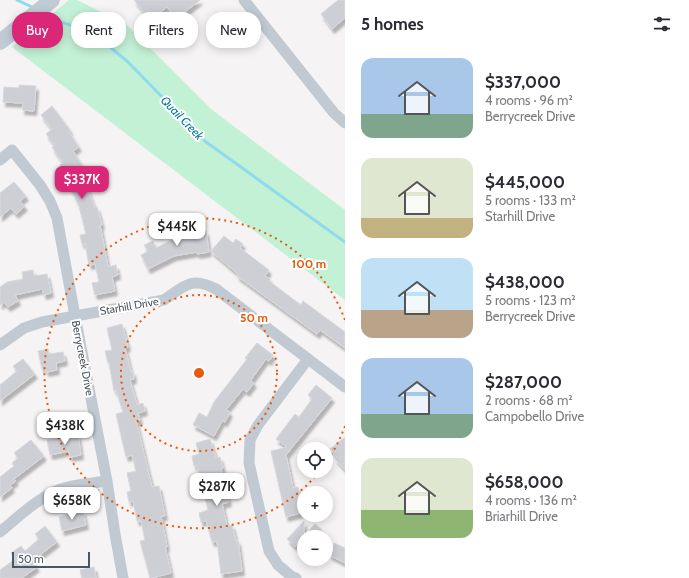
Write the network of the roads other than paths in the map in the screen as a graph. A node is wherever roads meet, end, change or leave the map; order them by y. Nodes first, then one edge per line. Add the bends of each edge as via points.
1 (52, 0) edge
2 (244, 0) edge
3 (0, 42) edge
4 (345, 123) edge
5 (0, 160) edge
6 (75, 316) junction
7 (0, 345) edge
8 (308, 359) junction
9 (345, 388) edge
10 (108, 481) junction
11 (0, 532) edge
12 (123, 578) edge
13 (296, 578) edge

1 - 3 main road
2 - 4 street via 334,113
5 - 6 street, Berrycreek Drive via 12,150 50,201 57,218
6 - 7 street, Starhill Drive via 24,328
6 - 8 street, Starhill Drive via 164,300 176,290 191,283 205,283
6 - 10 street, Berrycreek Drive
8 - 9 street, Starhill Drive
8 - 13 street via 258,425 250,440 249,463 269,551 278,565
10 - 11 street via 64,488 50,493
10 - 12 street, Berrycreek Drive

